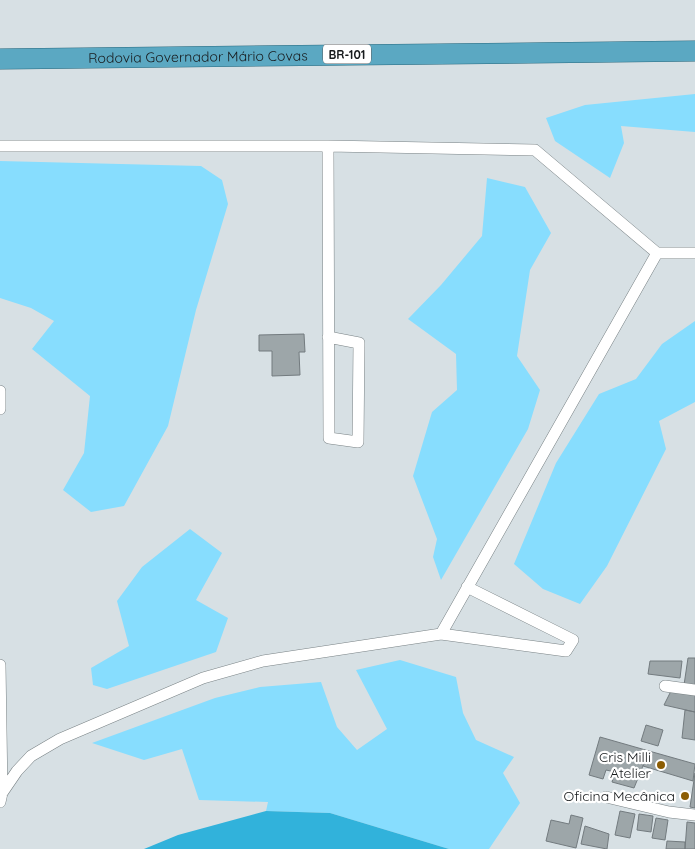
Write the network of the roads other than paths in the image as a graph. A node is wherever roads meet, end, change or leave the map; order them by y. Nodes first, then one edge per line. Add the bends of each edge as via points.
1 (695, 51) edge
2 (0, 58) edge
3 (0, 146) edge
4 (328, 146) junction
5 (657, 253) junction
6 (695, 253) edge
7 (328, 338) junction
8 (0, 390) edge
9 (0, 409) edge
10 (467, 587) junction
11 (441, 634) junction
12 (0, 665) edge
13 (665, 686) dead end
14 (695, 690) edge
15 (606, 797) dead end
16 (1, 798) edge
17 (695, 815) edge

1 - 2 highway, Rodovia Governador Mário Covas / BR-101
3 - 4 street
4 - 5 street via 535,150
4 - 7 street
5 - 6 street
5 - 10 street
7 - 7 street via 329,438 358,442 359,343
8 - 9 street
10 - 11 street
10 - 11 street via 573,640 566,651
11 - 16 street via 263,661 203,678 60,739 31,756 17,771
12 - 16 street
13 - 14 street
15 - 17 street

